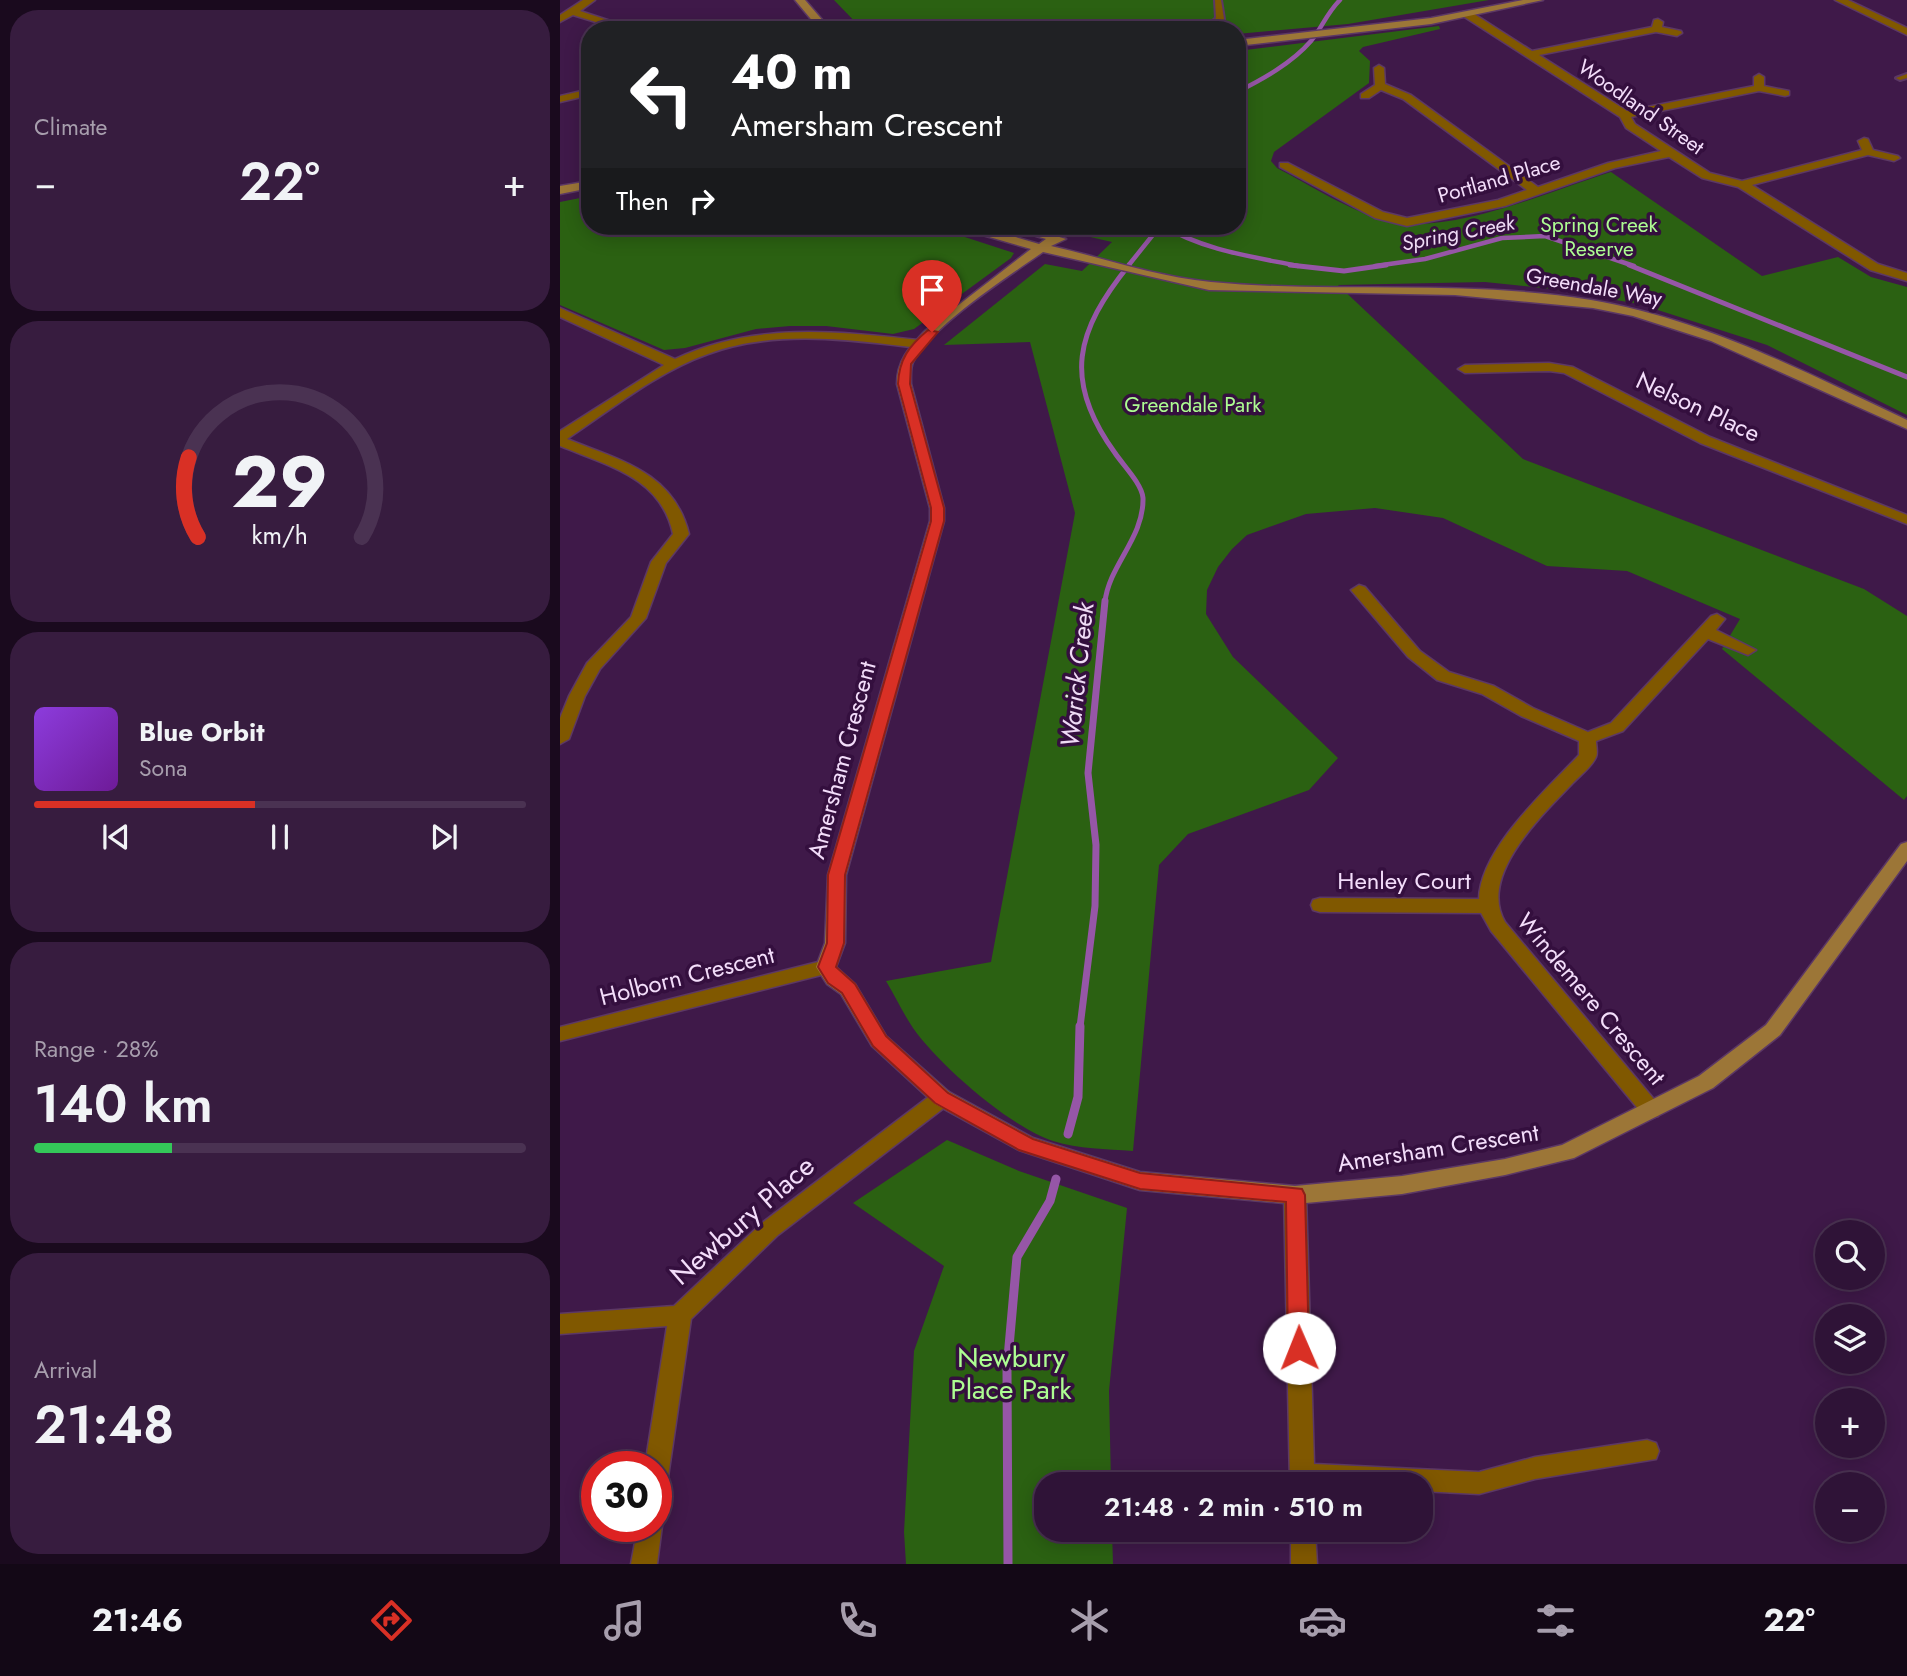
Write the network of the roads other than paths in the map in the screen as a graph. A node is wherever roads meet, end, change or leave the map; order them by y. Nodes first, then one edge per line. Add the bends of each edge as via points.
1 (590, 0) edge
2 (800, 0) edge
3 (1218, 0) edge
4 (1538, 0) edge
5 (1840, 0) edge
6 (574, 12) junction
7 (1467, 14) junction
8 (560, 19) edge
9 (604, 21) edge
10 (818, 21) edge
11 (1217, 21) edge
12 (1907, 32) edge
13 (1677, 33) dead end
14 (1246, 42) edge
15 (1531, 54) junction
16 (1379, 68) dead end
17 (1380, 86) junction
18 (1785, 93) dead end
19 (581, 94) edge
20 (1365, 96) dead end
21 (560, 99) edge
22 (1625, 115) junction
23 (1670, 152) junction
24 (1894, 158) dead end
25 (1284, 165) dead end
26 (1304, 177) junction
27 (1286, 183) dead end
28 (1742, 184) junction
29 (581, 186) edge
30 (560, 190) edge
31 (1536, 191) junction
32 (1013, 235) edge
33 (1031, 235) edge
34 (1048, 242) junction
35 (1907, 277) edge
36 (560, 312) edge
37 (919, 344) junction
38 (674, 364) junction
39 (1465, 369) dead end
40 (1907, 425) edge
41 (560, 439) edge
42 (1907, 520) edge
43 (1359, 590) dead end
44 (1748, 650) dead end
45 (1587, 738) junction
46 (560, 739) edge
47 (1904, 858) edge
48 (1320, 905) dead end
49 (1487, 906) junction
50 (827, 967) junction
51 (560, 1034) edge
52 (942, 1098) junction
53 (1651, 1110) junction
54 (1295, 1195) junction
55 (681, 1315) junction
56 (560, 1324) edge
57 (660, 1451) edge
58 (1647, 1451) dead end
59 (1302, 1472) edge
60 (1433, 1482) edge
61 (647, 1542) edge
62 (1303, 1542) edge
63 (644, 1564) edge
64 (1304, 1564) edge

1 - 6 street
2 - 10 street
3 - 11 lane
4 - 7 street
5 - 12 street
6 - 8 street
6 - 9 street
7 - 14 street
7 - 15 street, Woodland Street
13 - 15 street via 1657,25
15 - 22 street, Woodland Street
16 - 17 street
17 - 20 street
17 - 31 street via 1407,97
18 - 22 street via 1759,83
19 - 21 street
22 - 23 street, Woodland Street via 1630,126
23 - 28 street, Woodland Street via 1706,176
23 - 31 street, Portland Place via 1612,165
24 - 28 street via 1866,146
25 - 26 street, Portland Place
26 - 27 street
26 - 31 street, Portland Place via 1378,215 1407,222
28 - 35 street, Woodland Street via 1874,267
29 - 30 street
32 - 34 street, Greendale Way
33 - 34 street, Greendale Way
34 - 37 street, Amersham Crescent
34 - 40 street, Greendale Way via 1224,287 1493,291 1594,304 1720,338
36 - 38 street
37 - 38 street via 788,334 712,348
37 - 50 street, Amersham Crescent via 905,364 904,384 937,521 837,875 835,943
38 - 41 street
39 - 42 street, Nelson Place via 1568,370 1705,440
41 - 46 street via 648,480 667,494 680,515 681,534 659,562 638,618 593,667
43 - 45 street via 1414,654 1443,676 1488,690
44 - 45 street via 1711,626 1617,727
45 - 49 street, Windemere Crescent via 1588,756 1504,849
47 - 53 street, Amersham Crescent via 1773,1030 1706,1082
48 - 49 street, Henley Court
49 - 53 street, Windemere Crescent via 1498,926
50 - 51 street, Holborn Crescent
50 - 52 street, Amersham Crescent via 848,989 879,1041
52 - 54 street, Amersham Crescent via 1026,1144 1140,1181
52 - 55 street, Newbury Place via 770,1230
53 - 54 street, Amersham Crescent via 1567,1152 1505,1167 1402,1185
54 - 59 street
55 - 56 street
55 - 57 street, Newbury Place
58 - 60 street via 1535,1468 1479,1483
61 - 63 street
62 - 64 street

